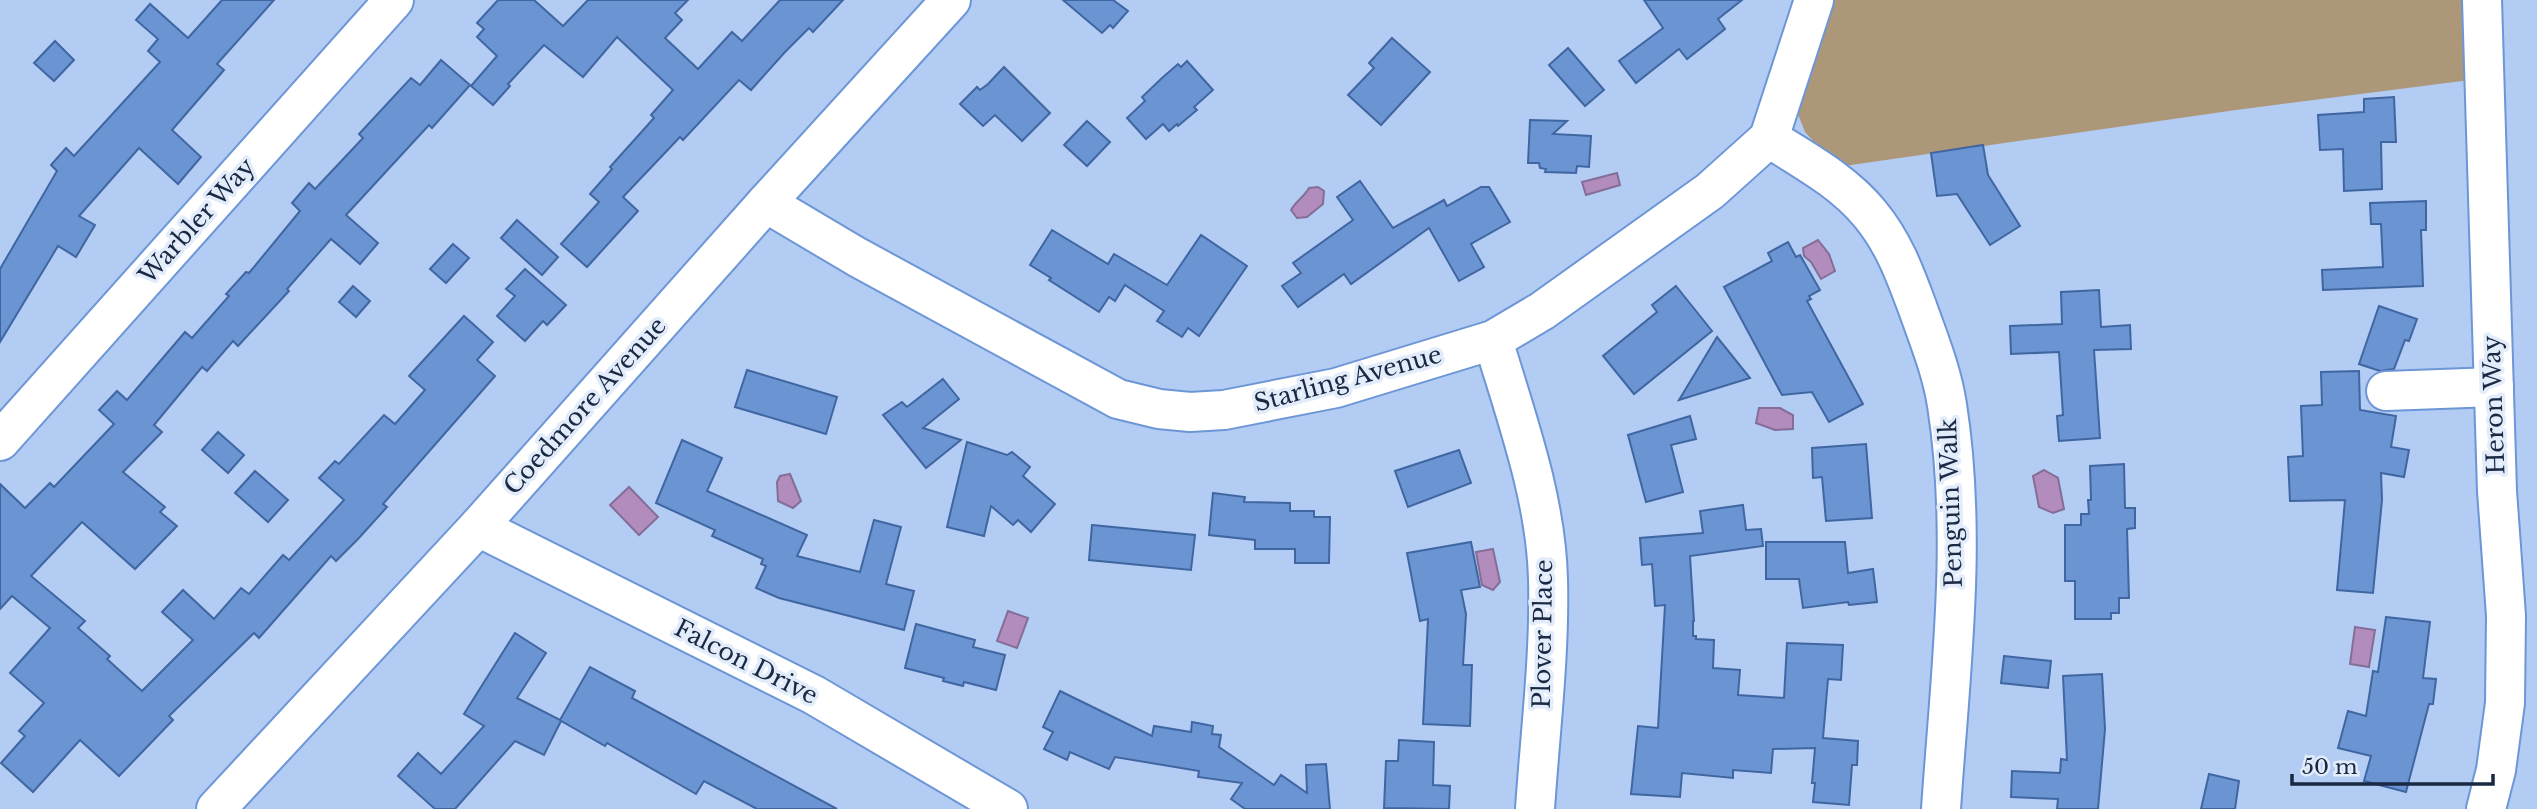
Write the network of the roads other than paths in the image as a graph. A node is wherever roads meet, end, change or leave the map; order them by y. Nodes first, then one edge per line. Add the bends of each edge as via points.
1 (394, 0) edge
2 (951, 0) edge
3 (1814, 0) edge
4 (2482, 0) edge
5 (1769, 138) junction
6 (765, 204) junction
7 (1493, 340) junction
8 (2494, 387) junction
9 (2386, 391) dead end
10 (0, 441) edge
11 (478, 527) junction
12 (216, 809) edge
13 (1008, 809) edge
14 (1535, 809) edge
15 (1941, 809) edge
16 (2486, 809) edge

1 - 10 street, Warbler Way
2 - 6 street, Coedmore Avenue
3 - 5 street
4 - 8 street, Heron Way
5 - 7 street, Starling Avenue via 1710,191 1542,311
5 - 15 street, Penguin Walk via 1853,196 1899,256 1947,403 1955,470 1956,550
6 - 7 street, Starling Avenue via 1118,399 1159,409 1224,410 1324,390
6 - 11 street, Coedmore Avenue
7 - 14 street, Plover Place via 1527,454 1548,578
8 - 9 street
8 - 16 street, Heron Way via 2506,616 2505,703
11 - 12 street, Coedmore Avenue
11 - 13 street, Falcon Drive via 814,695

